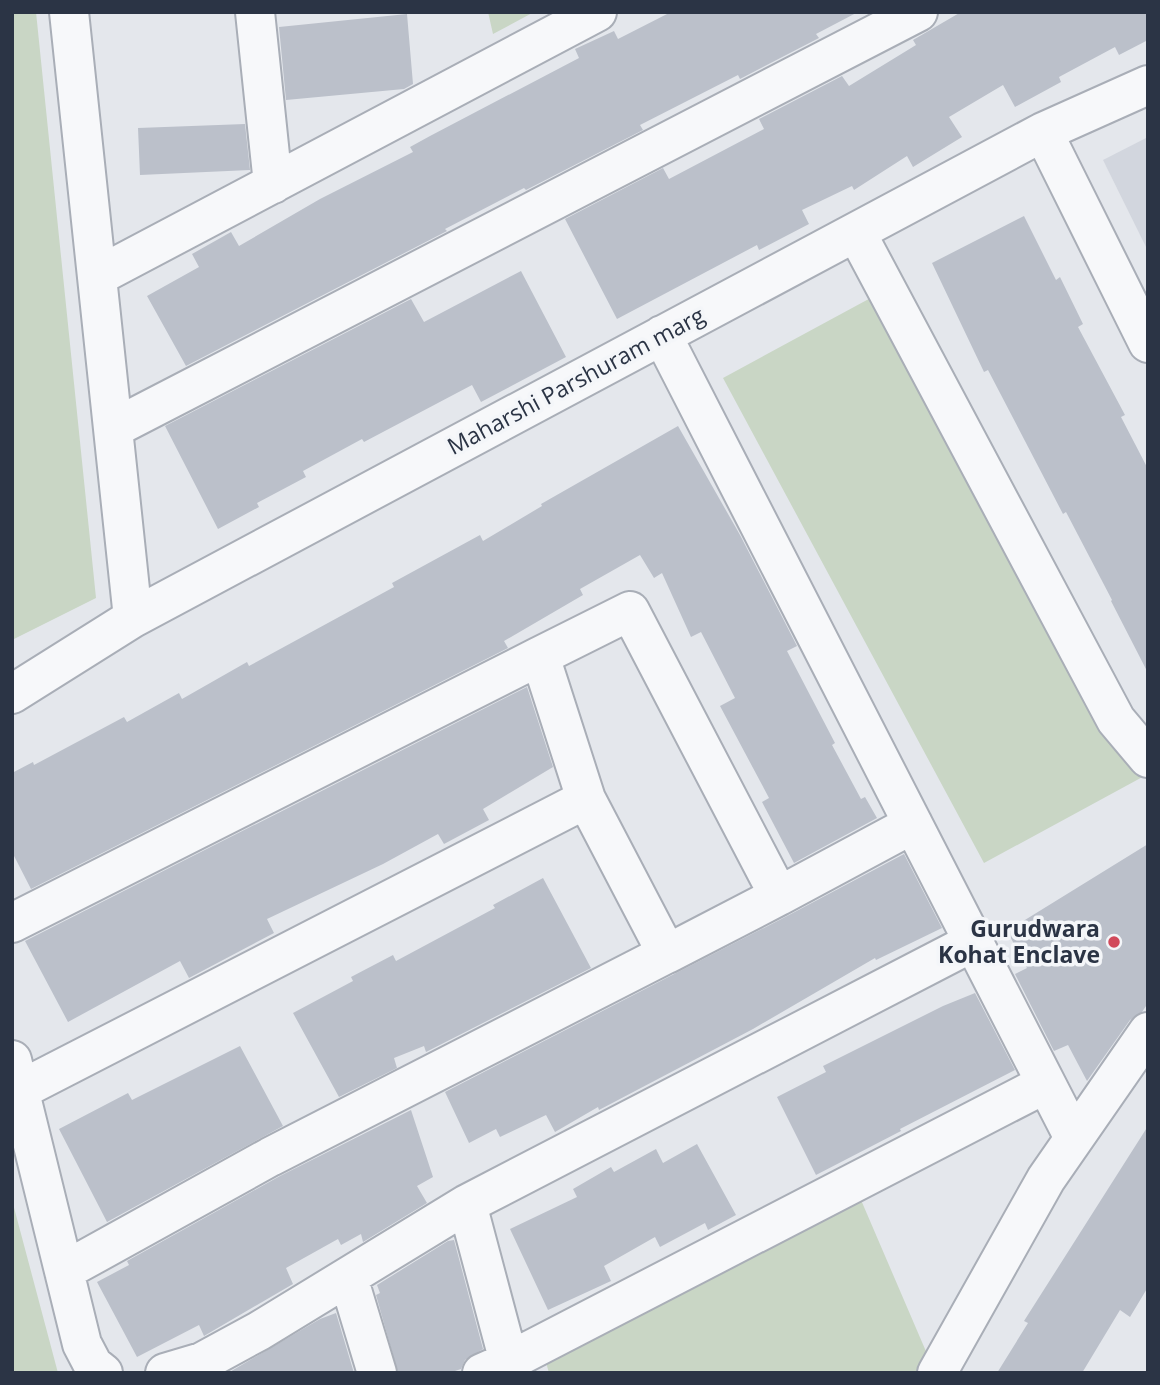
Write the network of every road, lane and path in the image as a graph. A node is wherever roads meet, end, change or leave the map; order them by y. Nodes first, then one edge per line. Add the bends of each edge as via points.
1 (69, 12) edge
2 (255, 12) edge
3 (597, 12) edge
4 (918, 12) edge
5 (1148, 85) edge
6 (1043, 132) junction
7 (273, 184) junction
8 (856, 232) junction
9 (98, 275) junction
10 (662, 335) junction
11 (1148, 343) edge
12 (114, 428) junction
13 (133, 618) junction
14 (540, 656) junction
15 (12, 694) edge
16 (1148, 758) edge
17 (586, 799) junction
18 (913, 824) junction
19 (779, 896) junction
20 (12, 923) edge
21 (973, 942) junction
22 (674, 950) junction
23 (1148, 1032) edge
24 (16, 1075) edge
25 (1045, 1084) junction
26 (1074, 1138) junction
27 (467, 1203) junction
28 (64, 1271) junction
29 (348, 1276) junction
30 (81, 1356) edge
31 (501, 1369) edge
32 (103, 1373) edge
33 (165, 1373) edge
34 (377, 1373) edge
35 (937, 1373) edge

1 - 9 street
2 - 7 street
3 - 7 street
4 - 12 street
5 - 6 street, Maharshi Parshuram marg
6 - 8 street, Maharshi Parshuram marg
6 - 11 street
7 - 9 street
8 - 10 street, Maharshi Parshuram marg
8 - 16 street via 1116,720
9 - 12 street
10 - 13 street, Maharshi Parshuram marg
10 - 18 street
12 - 13 street
13 - 15 street, Maharshi Parshuram marg
14 - 17 street
14 - 19 street via 630,611
14 - 20 street
17 - 22 street via 667,954
17 - 24 street
18 - 19 street
18 - 21 street
19 - 22 street
21 - 25 street
21 - 27 street
22 - 28 street via 270,1157
23 - 26 street
24 - 28 street
25 - 26 street
25 - 31 street
26 - 35 street via 1046,1179
27 - 29 street
27 - 31 street
28 - 30 street
29 - 33 street via 225,1350
29 - 34 street
30 - 32 street

